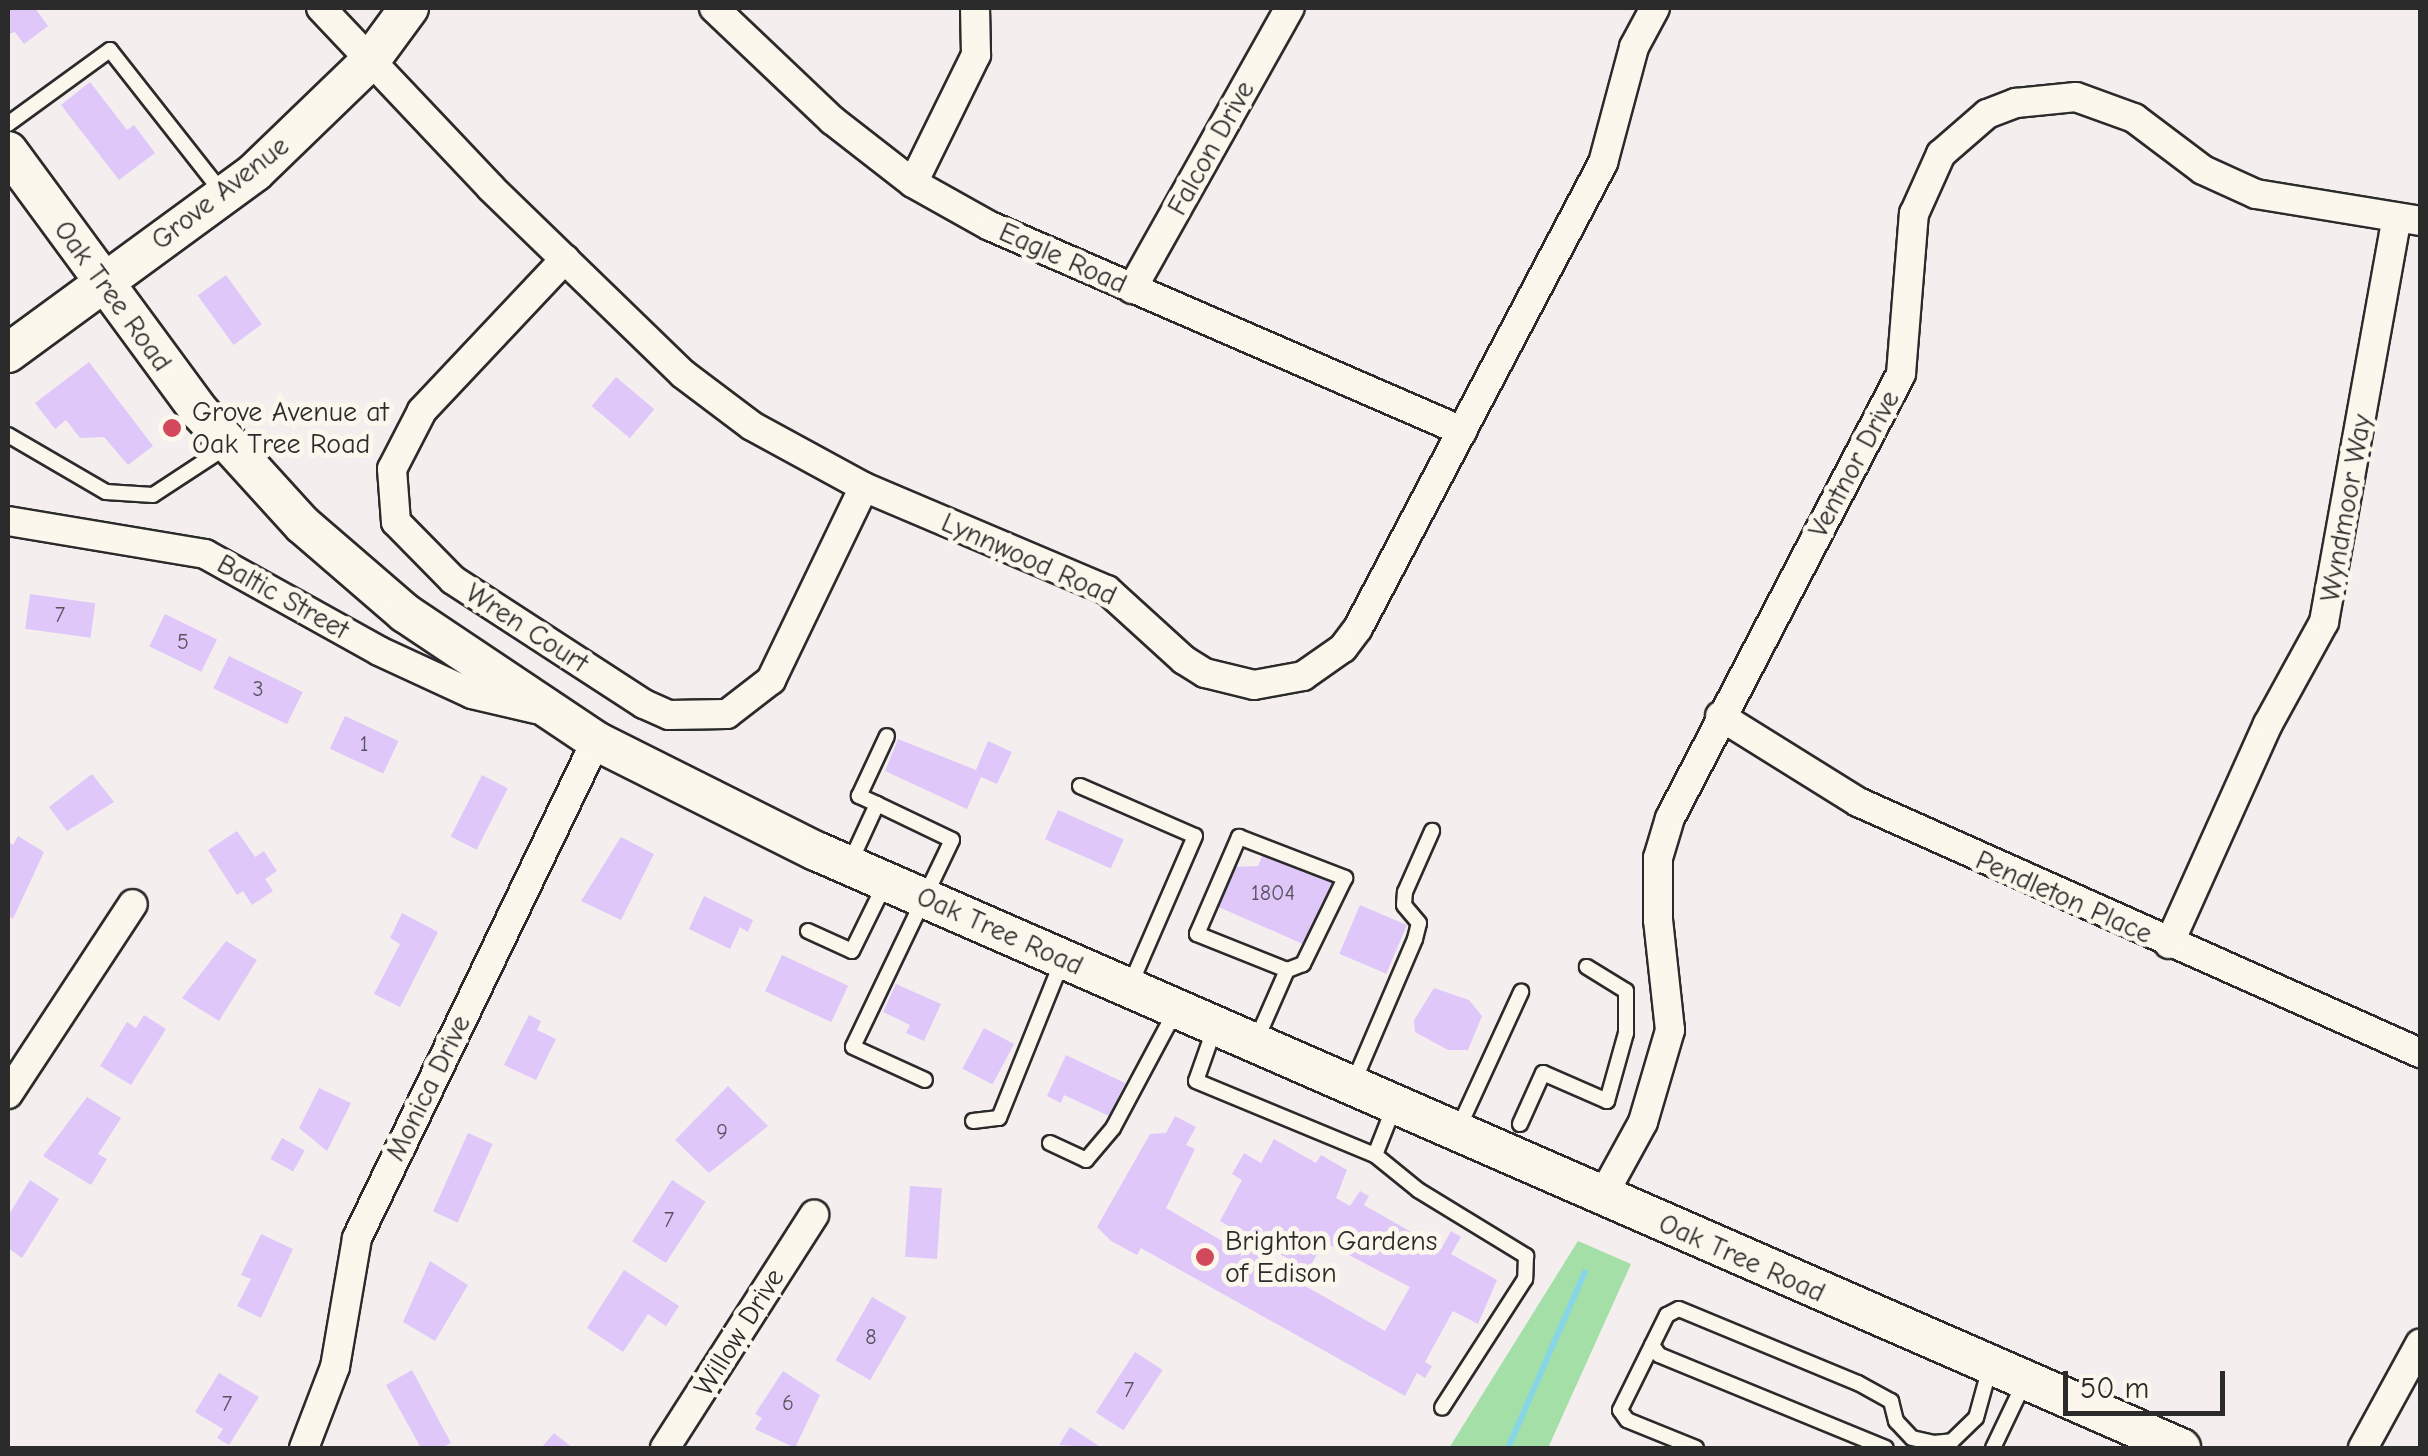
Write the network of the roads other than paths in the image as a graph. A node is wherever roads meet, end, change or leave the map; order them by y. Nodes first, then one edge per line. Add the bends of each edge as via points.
1 (321, 8) edge
2 (409, 8) edge
3 (714, 8) edge
4 (975, 8) edge
5 (1290, 8) edge
6 (1654, 8) edge
7 (370, 61) junction
8 (8, 124) edge
9 (8, 151) edge
10 (913, 184) junction
11 (224, 196) junction
12 (2409, 220) edge
13 (565, 260) junction
14 (101, 282) junction
15 (1132, 289) junction
16 (8, 353) edge
17 (1462, 432) junction
18 (8, 436) edge
19 (229, 445) junction
20 (864, 486) junction
21 (8, 522) edge
22 (547, 711) junction
23 (1720, 716) junction
24 (886, 736) dead end
25 (596, 741) junction
26 (1080, 786) dead end
27 (877, 804) junction
28 (1432, 831) dead end
29 (849, 865) junction
30 (886, 881) junction
31 (925, 898) junction
32 (133, 904) dead end
33 (808, 931) dead end
34 (2169, 944) junction
35 (1063, 959) junction
36 (1587, 967) dead end
37 (1287, 970) junction
38 (1129, 988) junction
39 (1521, 992) dead end
40 (1177, 1009) junction
41 (1215, 1026) junction
42 (1255, 1044) junction
43 (2420, 1053) edge
44 (925, 1080) dead end
45 (1351, 1086) junction
46 (8, 1094) edge
47 (1394, 1105) junction
48 (973, 1121) dead end
49 (1520, 1124) dead end
50 (1457, 1133) junction
51 (1050, 1143) dead end
52 (1376, 1155) junction
53 (1602, 1197) junction
54 (814, 1215) dead end
55 (2420, 1344) edge
56 (1652, 1345) junction
57 (1990, 1366) junction
58 (2025, 1381) junction
59 (1442, 1408) dead end
60 (304, 1448) edge
61 (665, 1448) edge
62 (1696, 1448) edge
63 (1886, 1448) edge
64 (1993, 1448) edge
65 (2181, 1448) edge
66 (2363, 1448) edge

1 - 7 street, Lynnwood Road
2 - 7 main road, Grove Avenue
3 - 10 street, Eagle Road via 832,120
4 - 10 street via 976,55
5 - 15 street, Falcon Drive
6 - 17 street, Lynnwood Road via 1634,47 1602,164
7 - 11 main road, Grove Avenue
7 - 13 street, Lynnwood Road
8 - 11 lane via 110,50
9 - 14 main road, Oak Tree Road
10 - 15 street, Eagle Road
11 - 14 main road, Grove Avenue
12 - 23 street, Ventnor Drive via 2256,194 2203,170 2134,118 2076,98 2016,102 1962,132 1926,178 1914,214 1906,344 1894,390
12 - 34 street, Wyndmoor Way via 2324,622 2268,724
13 - 20 street, Lynnwood Road via 697,384 752,426
13 - 20 street, Wren Court via 422,411 392,469 396,522 453,580 644,704 669,715 715,717 748,702 771,680
14 - 16 main road, Grove Avenue
14 - 19 main road, Oak Tree Road
15 - 17 street, Eagle Road
17 - 20 street, Lynnwood Road via 1358,628 1324,664 1278,683 1241,683 1206,673 1107,590
18 - 19 lane via 106,492 153,495
19 - 22 main road, Oak Tree Road via 375,590
21 - 22 street, Baltic Street via 205,554 378,652 472,694
22 - 25 main road, Oak Tree Road
23 - 34 street, Pendleton Place via 1858,802
23 - 53 street, Ventnor Drive via 1670,818 1658,858 1670,1030 1662,1071 1644,1122
24 - 27 lane via 859,796
25 - 29 main road, Oak Tree Road
25 - 60 street, Monica Drive via 357,1238 335,1366
26 - 38 lane via 1195,836
27 - 29 lane
27 - 31 lane via 952,840
28 - 45 lane via 1405,892 1404,904 1418,923 1415,939
29 - 30 main road, Oak Tree Road
30 - 31 main road, Oak Tree Road
30 - 33 lane via 852,951
31 - 35 main road, Oak Tree Road
31 - 44 lane via 853,1048
32 - 46 street
34 - 43 street, Pendleton Place
35 - 38 main road, Oak Tree Road
35 - 48 lane via 999,1118
36 - 49 lane via 1626,990 1626,1033 1607,1101 1542,1074
37 - 37 lane via 1197,934 1239,837 1345,878 1304,964
37 - 42 lane
38 - 40 main road, Oak Tree Road
39 - 50 lane
40 - 41 main road, Oak Tree Road
40 - 51 lane via 1113,1128 1086,1160
41 - 42 main road, Oak Tree Road
41 - 52 lane via 1196,1080
42 - 45 main road, Oak Tree Road
45 - 47 main road, Oak Tree Road
47 - 50 main road, Oak Tree Road
47 - 52 lane
50 - 53 main road, Oak Tree Road
52 - 59 lane via 1418,1190 1526,1256 1525,1280
53 - 57 main road, Oak Tree Road
54 - 61 street, Willow Drive
55 - 66 street
56 - 57 lane via 1667,1315 1693,1310 1891,1401 1896,1421 1912,1438 1934,1443 1952,1441 1976,1418
56 - 62 lane via 1621,1415
56 - 63 lane via 1659,1355
57 - 58 main road, Oak Tree Road
58 - 64 lane
58 - 65 main road, Oak Tree Road

